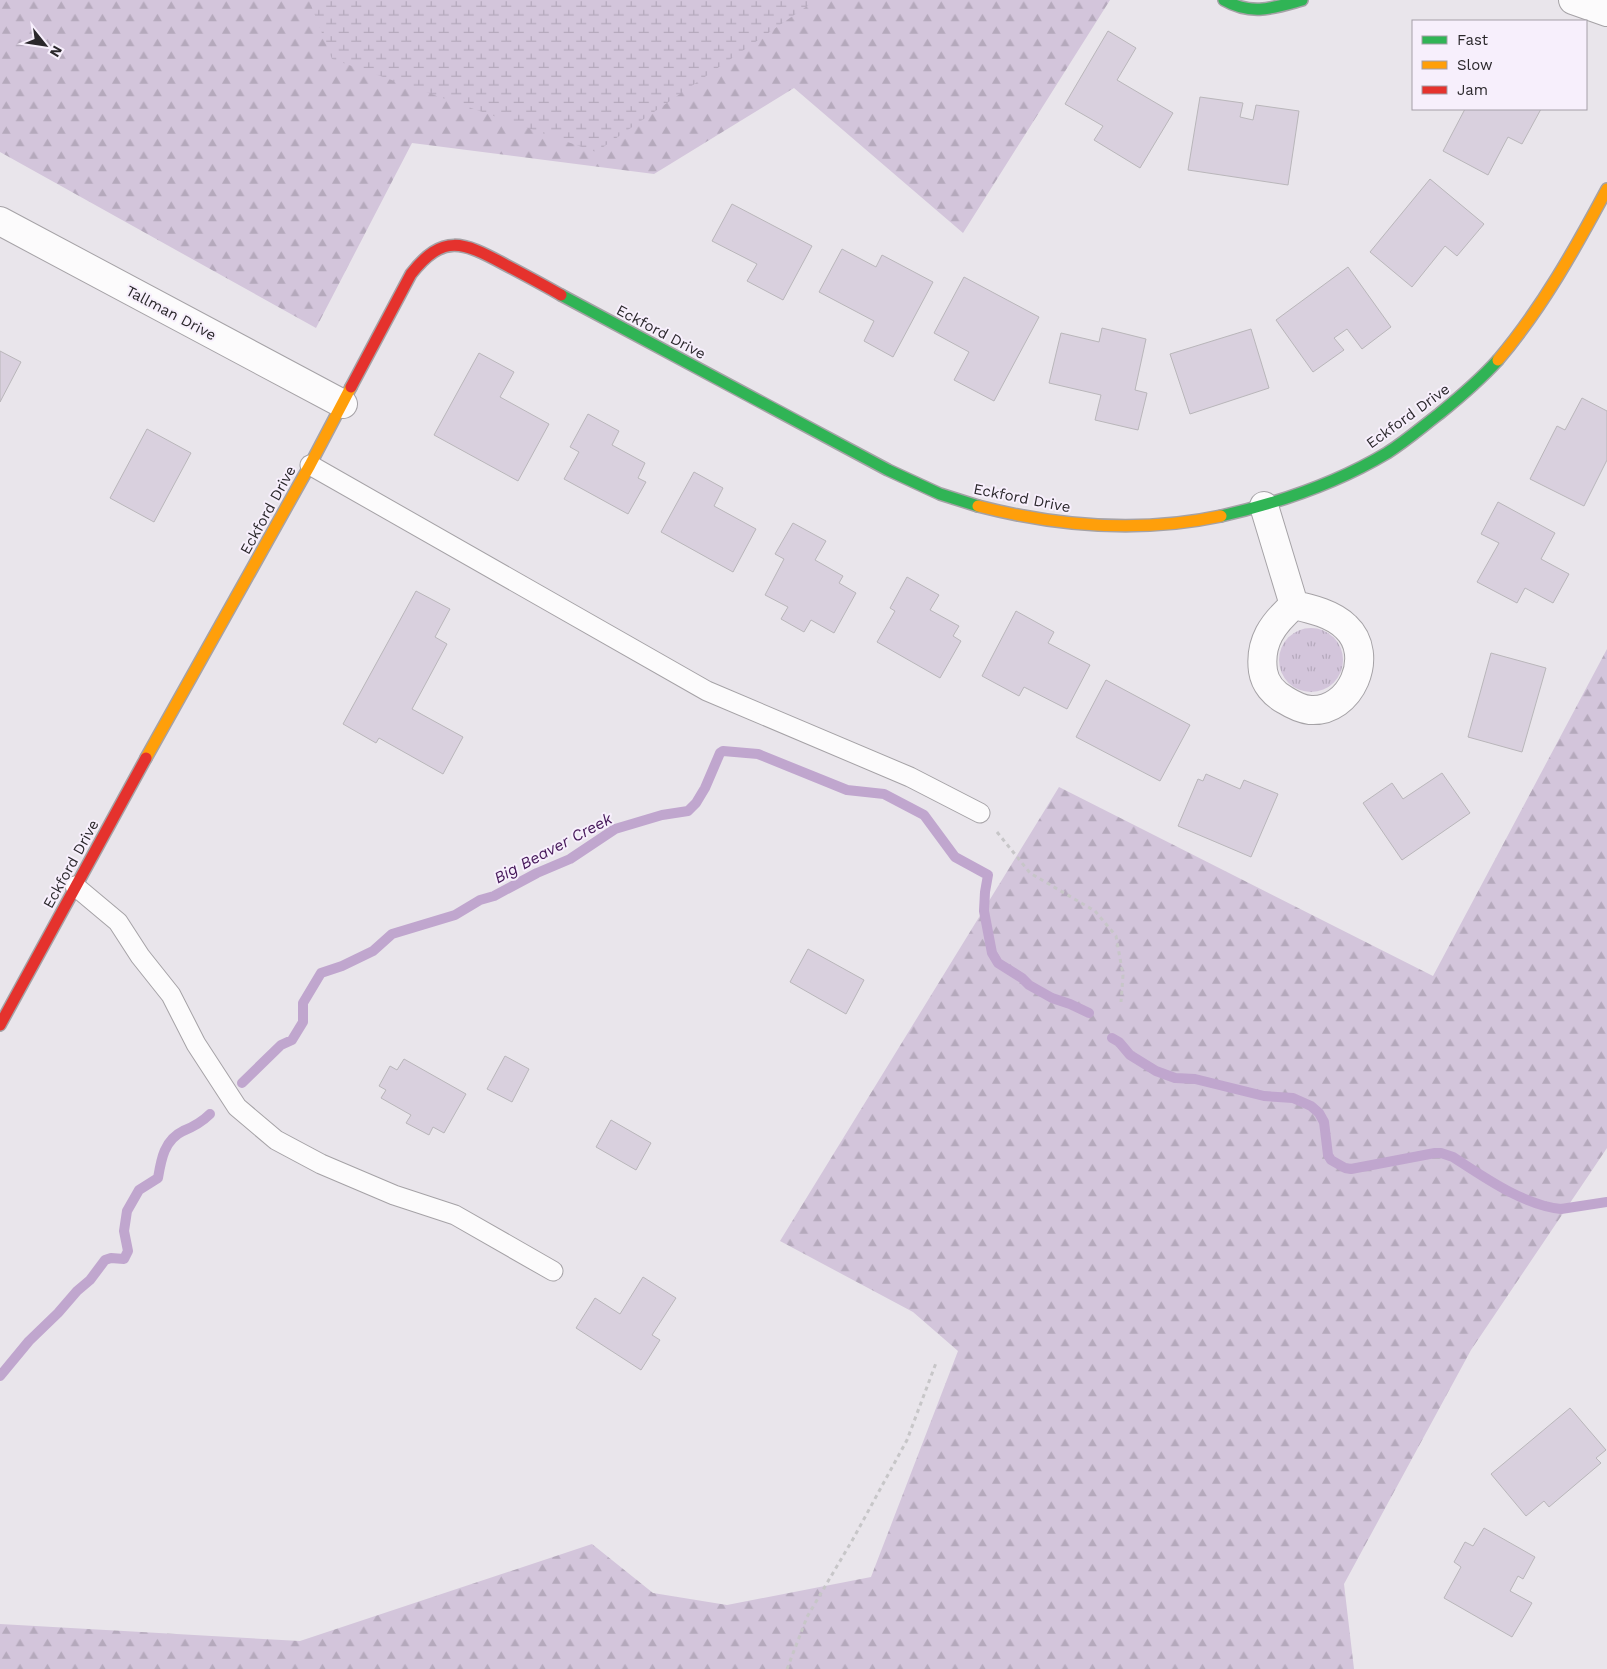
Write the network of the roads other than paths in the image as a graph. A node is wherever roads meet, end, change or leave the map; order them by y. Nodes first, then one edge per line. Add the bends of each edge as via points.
1 (1224, 0) edge
2 (1302, 0) edge
3 (1573, 0) edge
4 (1607, 12) edge
5 (1607, 189) edge
6 (0, 221) edge
7 (343, 404) junction
8 (310, 465) junction
9 (1264, 506) junction
10 (1294, 605) dead end
11 (980, 813) road end
12 (75, 886) junction
13 (0, 1025) edge
14 (554, 1271) dead end

1 - 2 street via 1244,10 1263,10
3 - 4 street
5 - 9 street, Eckford Drive via 1548,295 1488,371 1442,412 1385,454 1305,492
6 - 7 street, Tallman Drive
7 - 8 street, Eckford Drive
7 - 9 street, Eckford Drive via 419,263 436,249 447,245 468,246 875,463 954,499 1017,514 1098,525 1180,523
8 - 11 lane via 706,691 910,777
8 - 12 street, Eckford Drive
9 - 10 street
12 - 13 street, Eckford Drive
12 - 14 lane via 118,922 171,995 196,1044 237,1107 276,1140 321,1164 394,1195 455,1215

